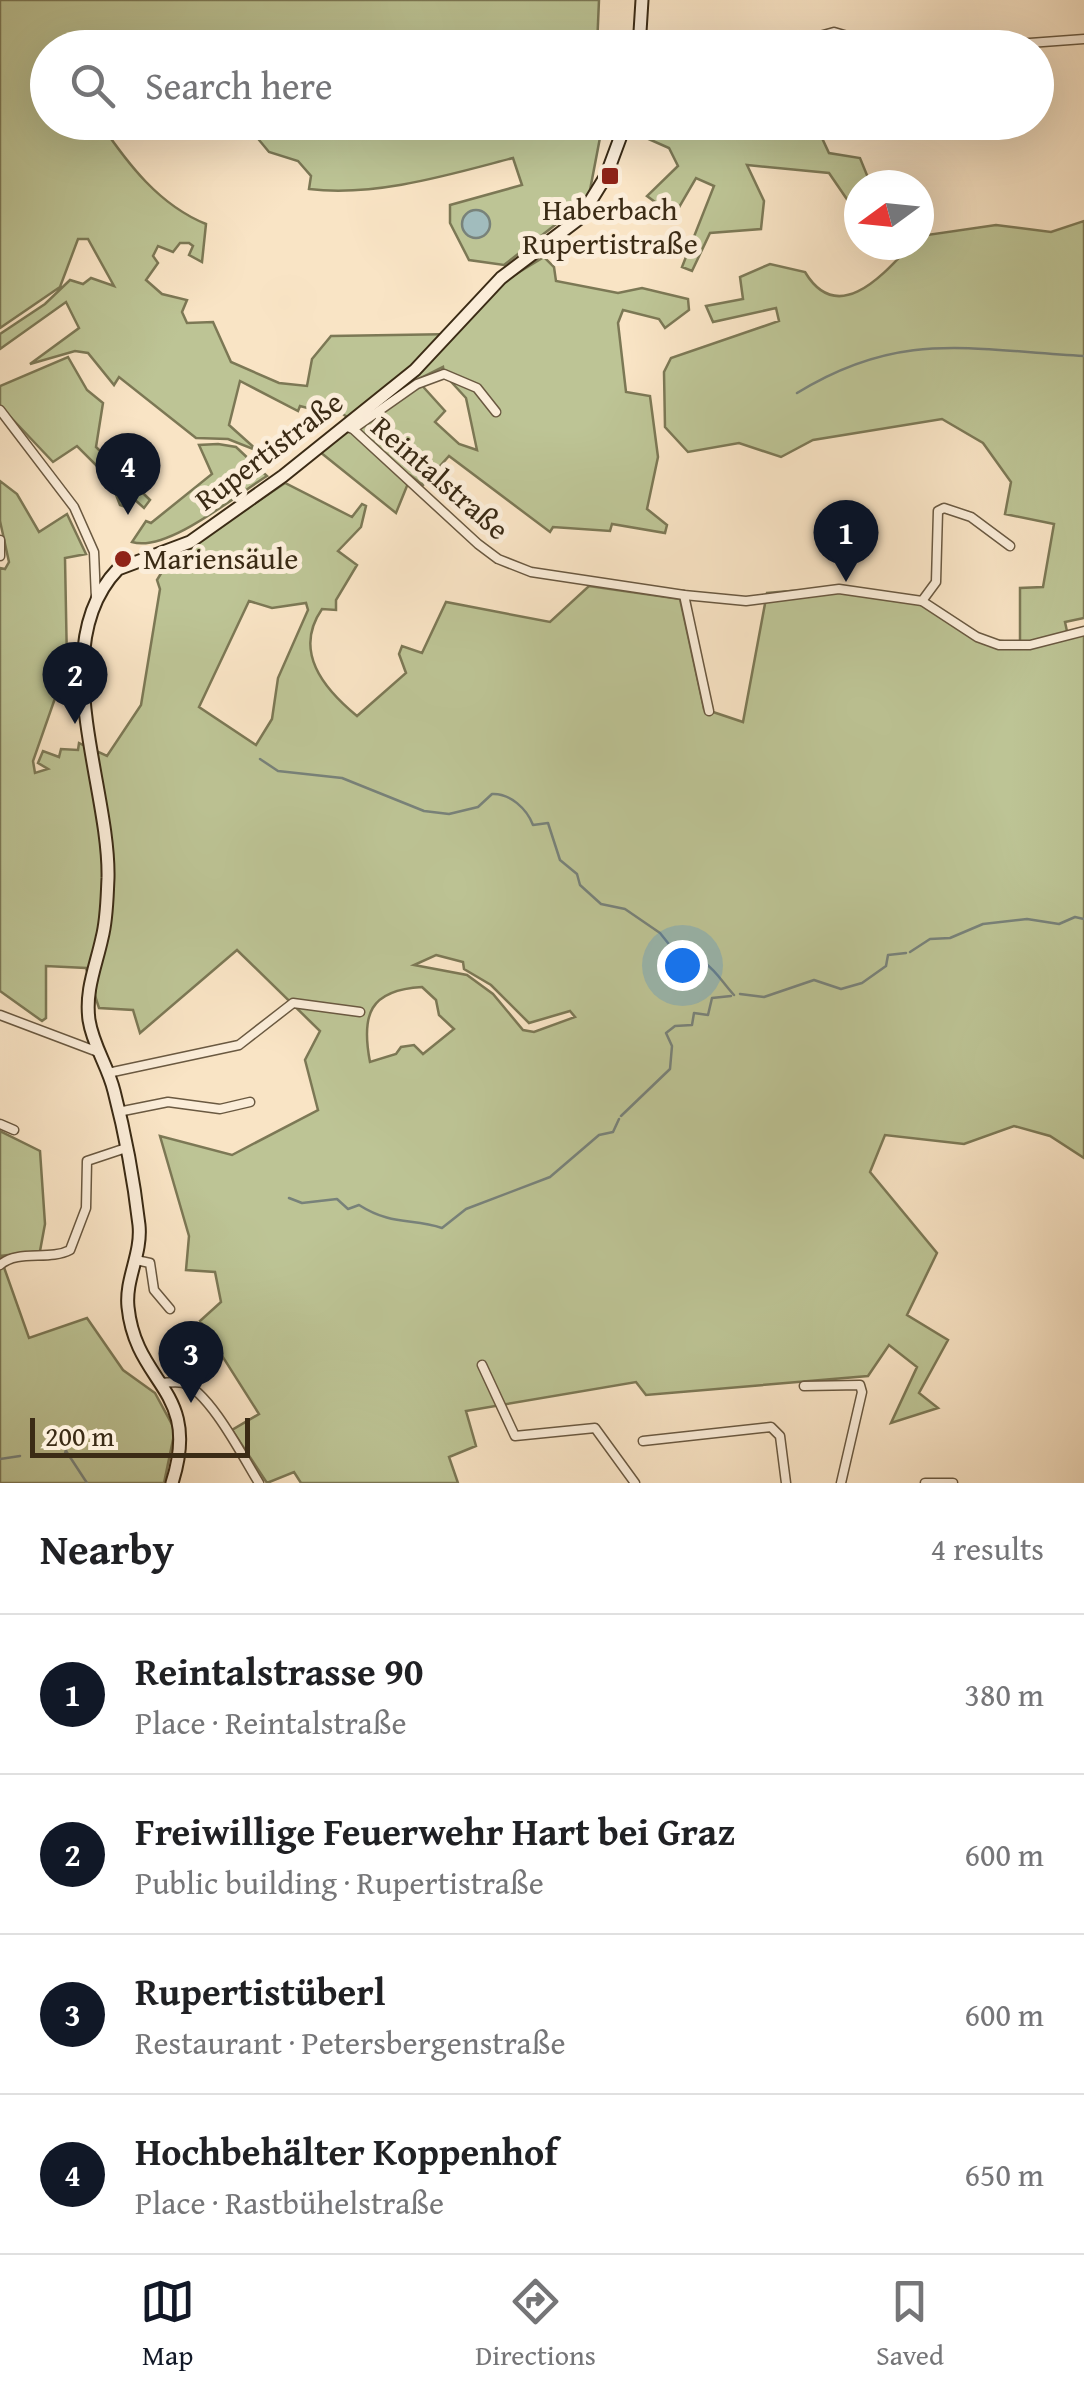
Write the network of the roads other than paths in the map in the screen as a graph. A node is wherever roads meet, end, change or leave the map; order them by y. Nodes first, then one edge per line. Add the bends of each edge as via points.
1 (642, 0) edge
2 (641, 30) edge
3 (1084, 38) edge
4 (1054, 40) edge
5 (620, 140) edge
6 (0, 410) edge
7 (496, 412) dead end
8 (348, 428) junction
9 (0, 540) edge
10 (1010, 546) dead end
11 (0, 556) edge
12 (684, 595) junction
13 (922, 601) junction
14 (98, 604) junction
15 (1084, 631) edge
16 (708, 710) dead end
17 (360, 1012) dead end
18 (0, 1015) edge
19 (98, 1052) junction
20 (108, 1074) junction
21 (250, 1102) dead end
22 (118, 1112) junction
23 (0, 1124) edge
24 (14, 1130) dead end
25 (124, 1149) junction
26 (136, 1260) junction
27 (0, 1265) edge
28 (170, 1309) dead end
29 (482, 1366) dead end
30 (160, 1383) junction
31 (804, 1386) dead end
32 (642, 1441) dead end
33 (172, 1483) edge
34 (259, 1483) edge
35 (635, 1483) edge
36 (786, 1483) edge
37 (841, 1483) edge
38 (925, 1483) edge
39 (953, 1483) edge

1 - 2 main road
3 - 4 street
5 - 8 main road, Rupertistraße via 580,218 501,278
6 - 14 street via 78,516 96,562
7 - 8 street via 477,388 444,374
8 - 12 street, Reintalstraße via 498,560 531,572
8 - 14 main road, Rupertistraße via 190,542 118,569
9 - 11 street
10 - 13 street via 971,516 938,510 936,582
12 - 13 street, Reintalstraße via 746,601 839,590
12 - 16 street
13 - 15 street, Reintalstraße via 999,645 1030,645
14 - 19 main road, Rupertistraße via 83,675 108,856 105,923 88,998
17 - 20 street via 293,1003 239,1045
18 - 19 street
19 - 20 main road, Rupertistraße
20 - 22 main road, Rupertistraße
21 - 22 street via 220,1109 168,1102
22 - 25 main road, Rupertistraße
23 - 24 street
25 - 26 main road, Rupertistraße via 139,1230
25 - 27 street via 90,1156 85,1164 86,1208 70,1250
26 - 28 street via 150,1263 154,1290
26 - 30 main road, Rupertistraße via 129,1315
29 - 35 street via 515,1436 594,1428
30 - 33 main road, Rupertistraße via 182,1431
30 - 34 street via 186,1384 201,1397
31 - 37 street via 860,1386
32 - 36 street via 772,1427 780,1436
38 - 39 street

